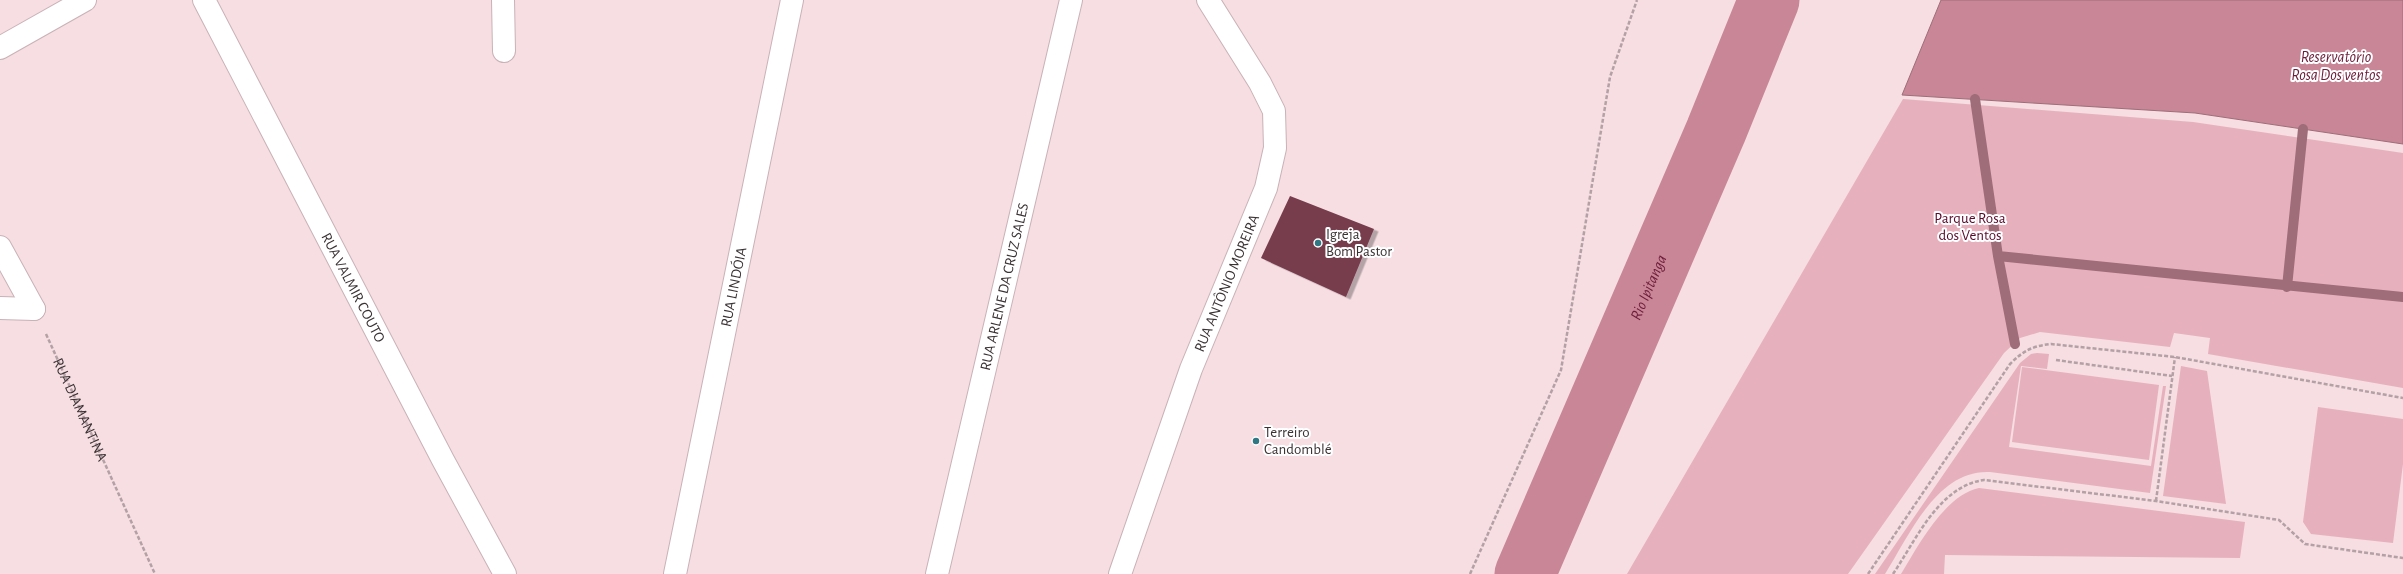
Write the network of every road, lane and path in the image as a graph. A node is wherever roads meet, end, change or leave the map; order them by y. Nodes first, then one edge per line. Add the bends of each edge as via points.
1 (85, 0) edge
2 (204, 0) edge
3 (503, 0) edge
4 (792, 0) edge
5 (1071, 0) edge
6 (1208, 0) edge
7 (1637, 0) edge
8 (0, 48) edge
9 (504, 51) dead end
10 (0, 247) edge
11 (0, 308) edge
12 (34, 310) junction
13 (2175, 357) junction
14 (2056, 360) dead end
15 (2172, 376) junction
16 (2403, 398) edge
17 (2156, 501) junction
18 (2403, 558) edge
19 (155, 574) edge
20 (505, 574) edge
21 (675, 574) edge
22 (936, 574) edge
23 (1120, 574) edge
24 (1470, 574) edge
25 (1868, 574) edge
26 (1893, 574) edge

1 - 8 street
2 - 20 street, RUA VALMIR COUTO
3 - 9 street
4 - 21 street, RUA LINDÓIA
5 - 22 street, RUA ARLENE DA CRUZ SALES
6 - 23 street, RUA ANTÔNIO MOREIRA via 1260,83 1274,111 1275,148 1266,188 1191,369
7 - 24 path via 1610,77 1561,370
10 - 12 street
11 - 12 street
12 - 19 path, RUA DIAMANTINA
13 - 15 path
13 - 16 path
13 - 25 path via 2051,344 2035,345 2022,352 2010,364
14 - 15 path
15 - 17 path
17 - 18 path via 2279,520 2305,544
17 - 26 path via 1984,480 1973,481 1962,486 1943,502

